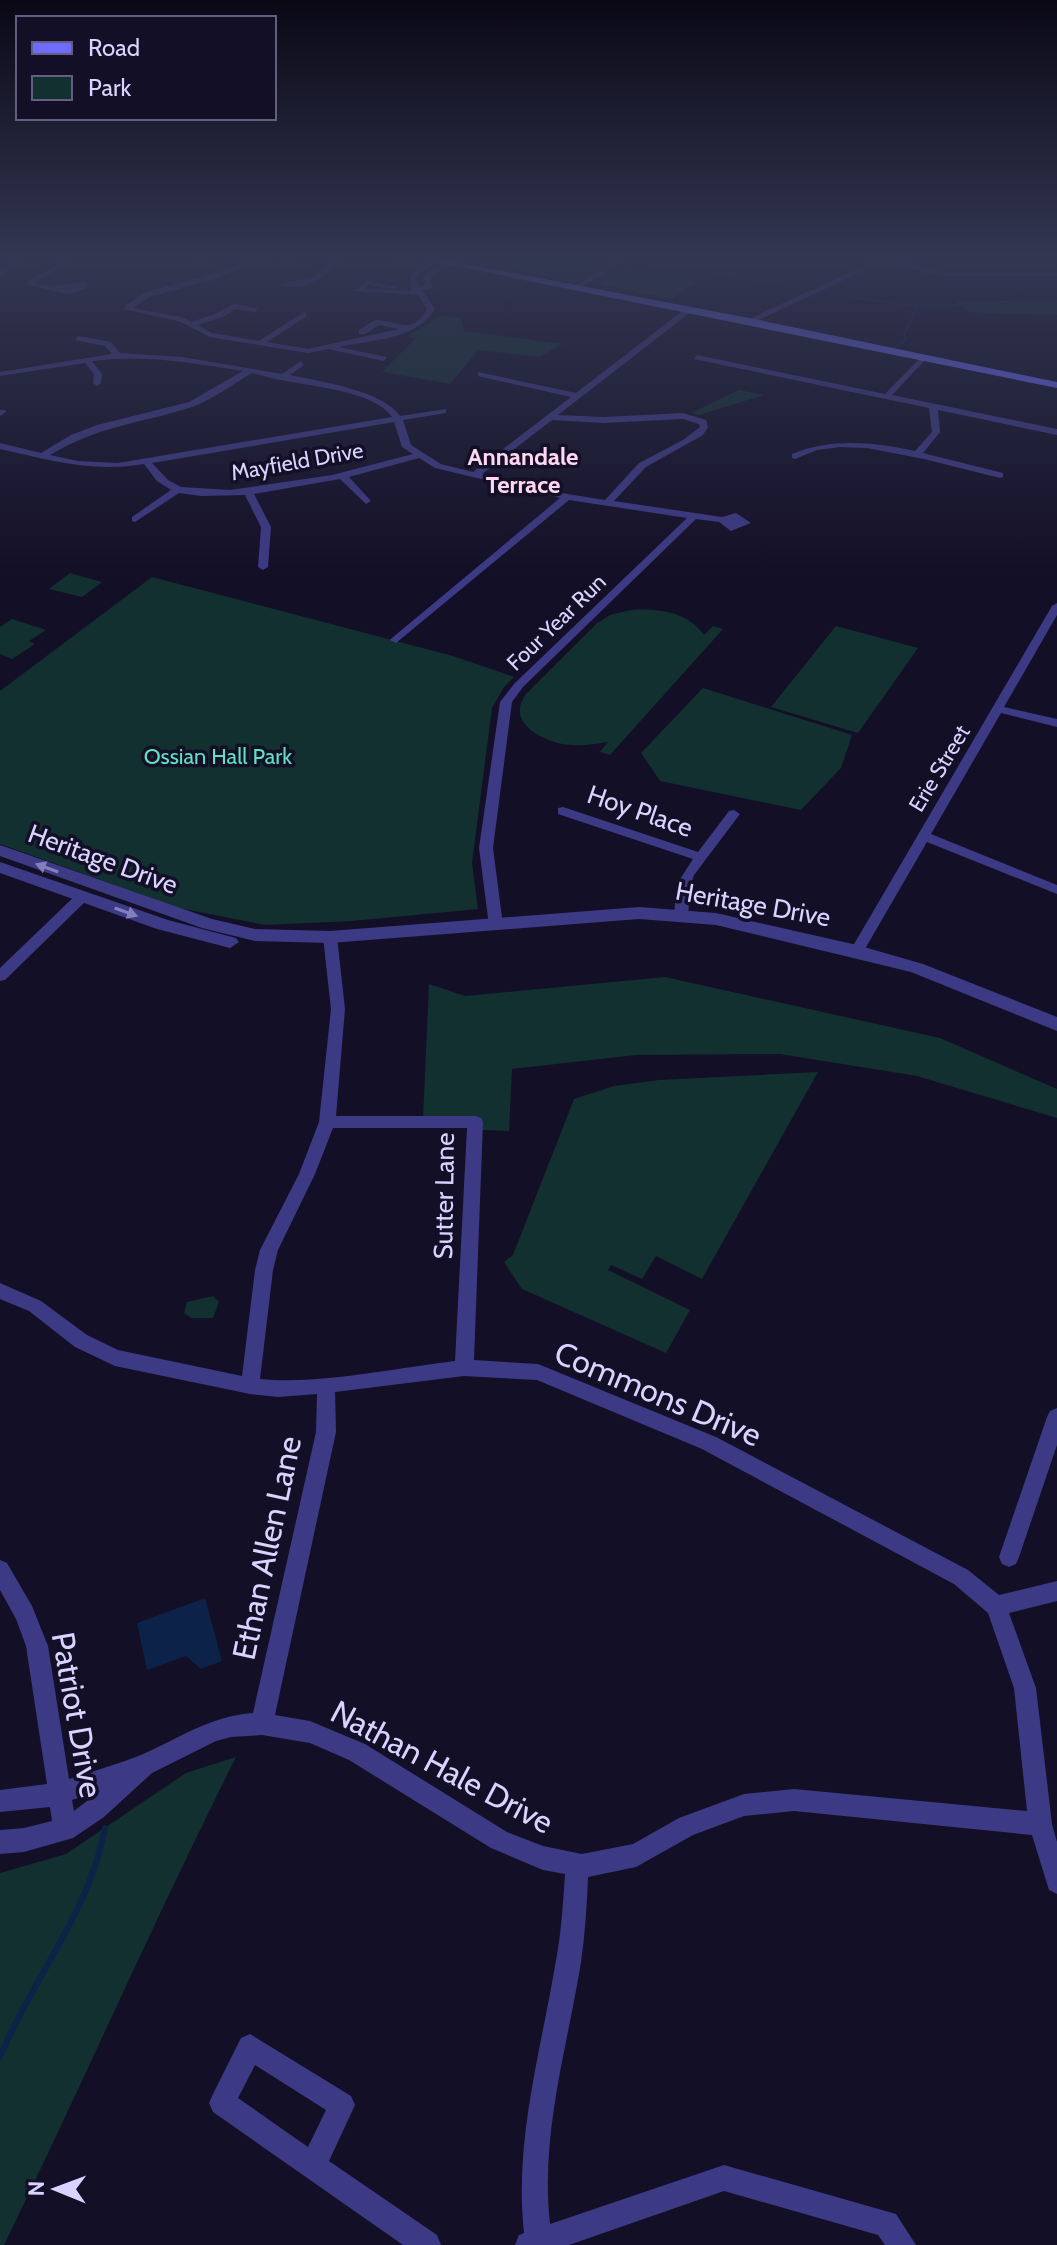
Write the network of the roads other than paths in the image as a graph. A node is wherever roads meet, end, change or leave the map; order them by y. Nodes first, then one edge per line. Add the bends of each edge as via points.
1 (70, 363) edge
2 (89, 363) edge
3 (203, 363) edge
4 (301, 363) dead end
5 (622, 363) edge
6 (725, 363) edge
7 (918, 363) edge
8 (951, 363) edge
9 (249, 371) junction
10 (0, 374) edge
11 (481, 374) dead end
12 (281, 378) junction
13 (97, 383) dead end
14 (1057, 385) edge
15 (579, 396) junction
16 (887, 396) junction
17 (933, 406) junction
18 (443, 411) dead end
19 (549, 417) junction
20 (398, 418) junction
21 (1057, 432) edge
22 (0, 446) edge
23 (42, 456) junction
24 (417, 456) junction
25 (795, 456) dead end
26 (916, 456) junction
27 (147, 462) junction
28 (341, 474) junction
29 (474, 475) junction
30 (1000, 475) dead end
31 (177, 490) junction
32 (248, 492) junction
33 (567, 497) junction
34 (366, 501) dead end
35 (608, 503) junction
36 (694, 516) junction
37 (135, 519) dead end
38 (722, 520) dead end
39 (263, 567) dead end
40 (1057, 606) edge
41 (396, 640) dead end
42 (997, 709) junction
43 (1057, 723) edge
44 (563, 811) dead end
45 (734, 814) dead end
46 (922, 835) junction
47 (0, 850) edge
48 (701, 857) junction
49 (0, 867) edge
50 (1057, 890) edge
51 (89, 891) junction
52 (681, 914) junction
53 (496, 925) junction
54 (330, 937) junction
55 (857, 951) junction
56 (0, 976) edge
57 (1057, 1024) edge
58 (327, 1122) junction
59 (0, 1291) edge
60 (464, 1368) junction
61 (326, 1385) junction
62 (250, 1386) junction
63 (1057, 1417) edge
64 (1009, 1557) dead end
65 (0, 1570) edge
66 (1057, 1591) edge
67 (996, 1606) junction
68 (262, 1724) junction
69 (144, 1765) junction
70 (59, 1793) junction
71 (0, 1801) edge
72 (1040, 1824) junction
73 (65, 1830) junction
74 (0, 1842) edge
75 (577, 1865) junction
76 (1057, 1882) edge
77 (312, 2167) junction
78 (535, 2244) edge
79 (427, 2245) edge
80 (902, 2245) edge

1 - 10 street
2 - 13 street via 98,374
3 - 9 street
4 - 12 street
5 - 15 street
6 - 16 street
7 - 16 street
8 - 14 main road
9 - 12 street
9 - 23 street via 192,404 100,427
11 - 15 street
12 - 20 street via 363,395
15 - 19 street
16 - 17 street
17 - 21 street
17 - 26 street via 936,432
18 - 20 street
19 - 29 street
19 - 35 street via 683,416 703,422 698,435 632,473
20 - 24 street via 404,442
20 - 27 street
22 - 23 street
23 - 27 street via 92,466
24 - 28 street, Mayfield Drive
24 - 29 street
25 - 26 street via 840,444
26 - 30 street
27 - 31 street via 158,479
28 - 32 street, Mayfield Drive
28 - 34 street
29 - 33 street
31 - 32 street, Mayfield Drive
31 - 37 street
32 - 39 street via 266,527
33 - 35 street
33 - 41 street
35 - 36 street
36 - 38 street
36 - 53 street, Four Year Run via 506,702 486,848
40 - 42 street, Erie Street
42 - 43 street
42 - 46 street, Erie Street
44 - 48 street, Hoy Place
45 - 48 street
46 - 50 street
46 - 55 street, Erie Street
51 -> 47 street, Heritage Drive
48 - 52 street via 684,884
49 - 51 street, Heritage Drive
51 - 54 street, Heritage Drive via 231,931 279,938
51 - 56 street
52 - 53 street, Heritage Drive
52 - 55 street, Heritage Drive
53 - 54 street, Heritage Drive
54 - 58 street via 338,1009
55 - 57 street, Heritage Drive via 962,984
58 - 60 street, Sutter Lane via 475,1122
58 - 62 street via 269,1250
59 - 62 street, Commons Drive via 35,1306 81,1341 115,1358
60 - 61 street, Commons Drive
60 - 67 street, Commons Drive via 538,1372 694,1437 961,1577
61 - 62 street, Commons Drive
61 - 68 street, Ethan Allen Lane via 326,1432
63 - 64 street
65 - 70 street, Patriot Drive via 37,1646
66 - 67 street
67 - 72 street via 1025,1688
68 - 69 street, Nathan Hale Drive via 213,1731
68 - 75 street, Nathan Hale Drive via 341,1743 499,1840
69 - 70 street, Nathan Hale Drive
69 - 73 street, Nathan Hale Drive via 107,1802
70 - 71 street, Nathan Hale Drive
70 - 73 street, Patriot Drive
72 - 75 street, Nathan Hale Drive via 769,1801 687,1826 636,1855
72 - 76 street
73 - 74 street, Nathan Hale Drive
75 - 78 street via 567,1975 538,2112
77 - 77 street via 222,2103 250,2047 342,2105
77 - 79 street
78 - 80 street via 724,2178 886,2224

